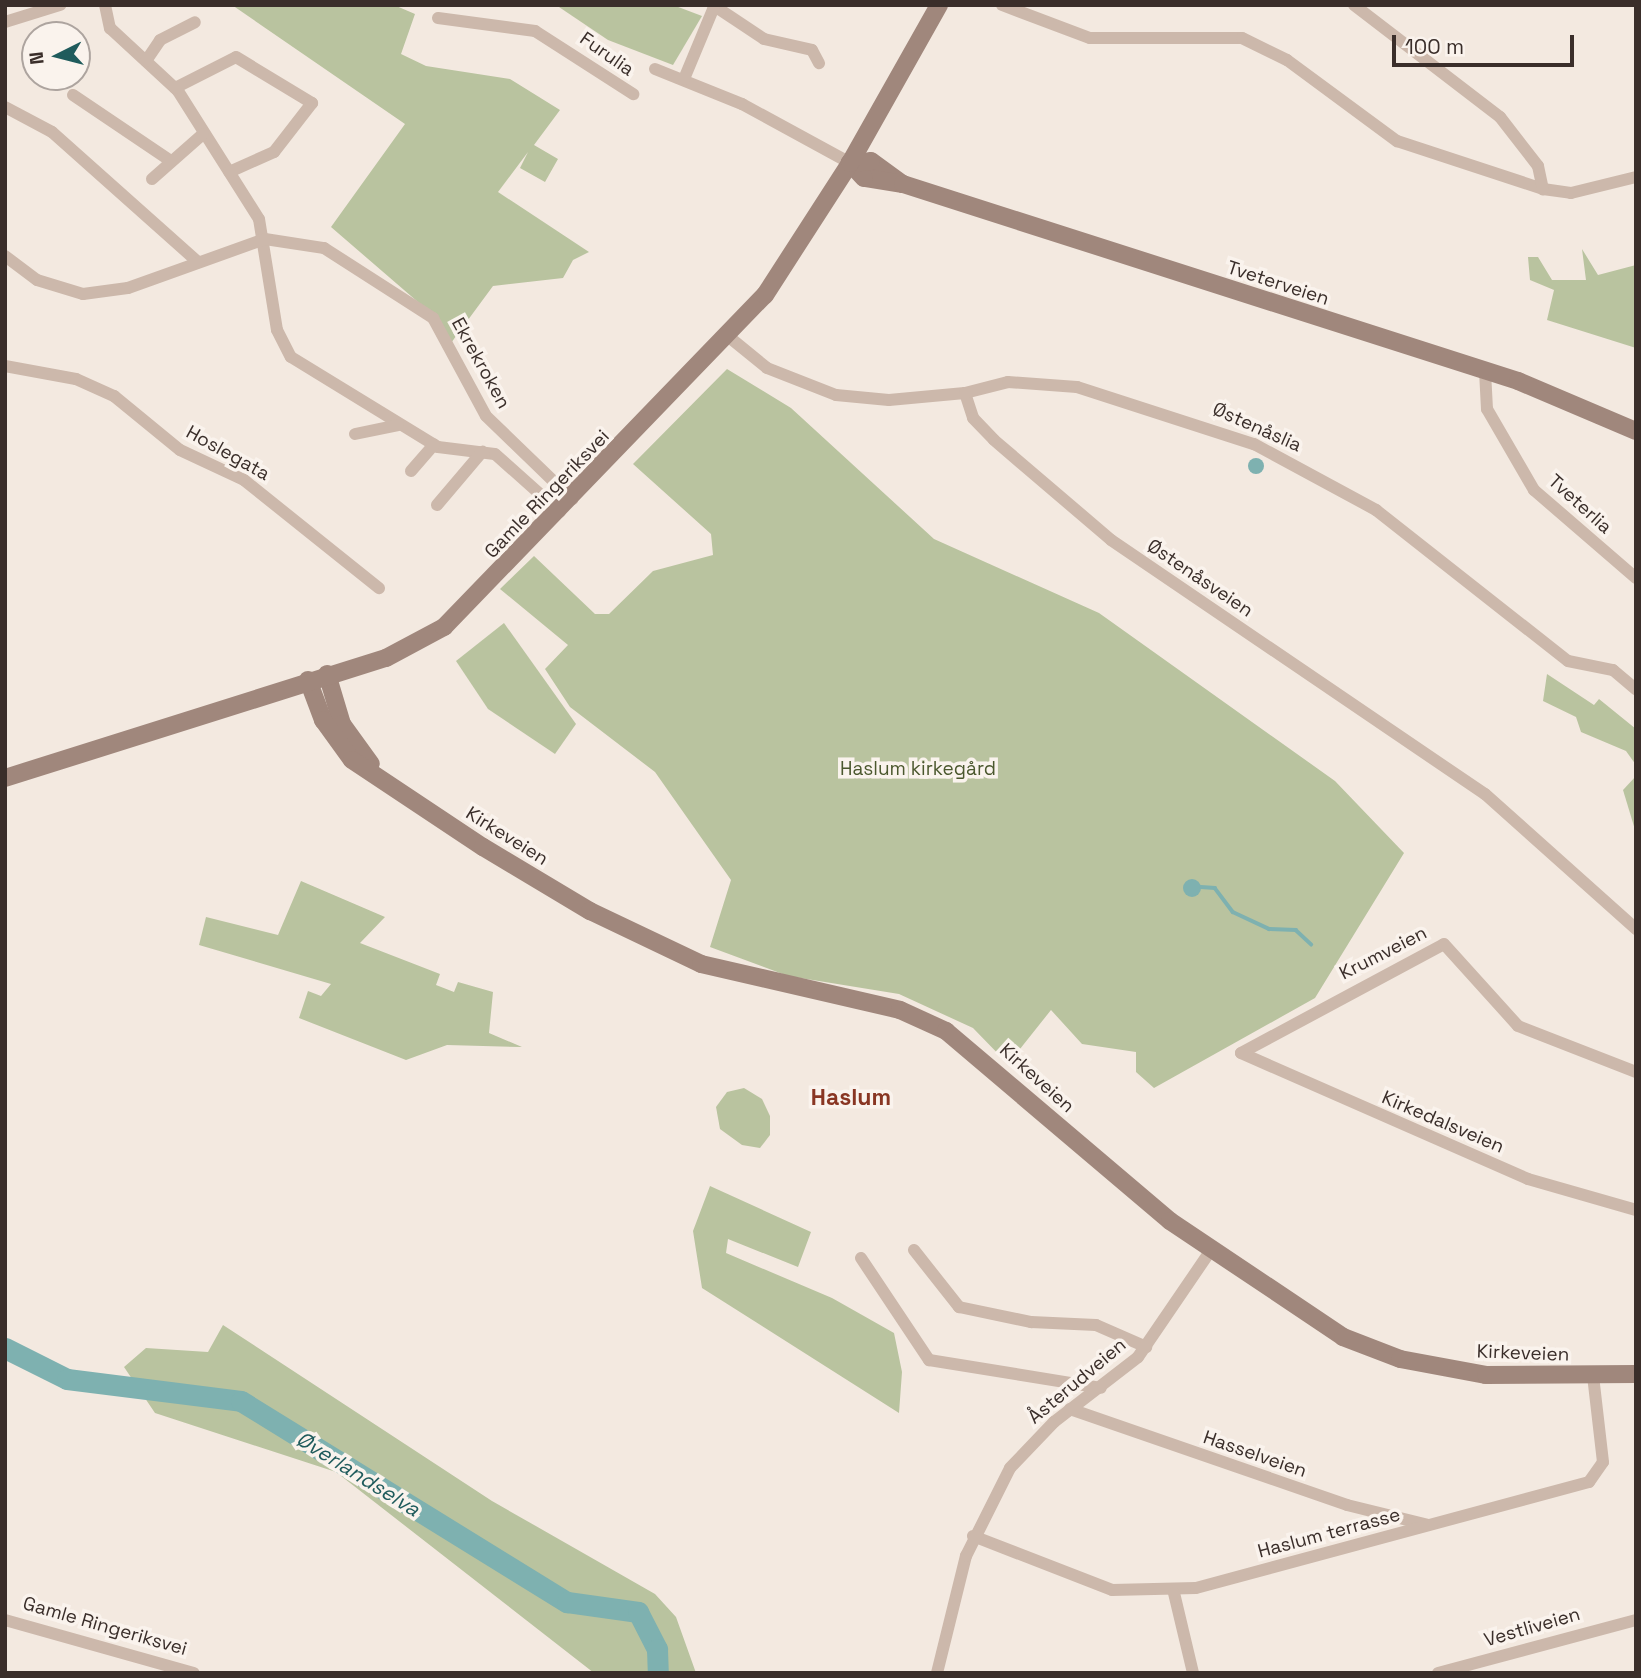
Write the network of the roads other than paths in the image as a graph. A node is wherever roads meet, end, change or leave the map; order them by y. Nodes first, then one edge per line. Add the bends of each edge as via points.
1 (60, 5) edge
2 (105, 5) edge
3 (939, 5) edge
4 (1002, 5) edge
5 (1354, 5) edge
6 (714, 6) edge
7 (438, 18) dead end
8 (5, 22) edge
9 (195, 22) dead end
10 (146, 61) junction
11 (819, 63) dead end
12 (655, 69) dead end
13 (684, 79) junction
14 (175, 88) junction
15 (633, 94) dead end
16 (73, 95) dead end
17 (5, 107) edge
18 (203, 135) junction
19 (171, 161) junction
20 (850, 163) junction
21 (229, 172) junction
22 (1636, 177) edge
23 (152, 179) dead end
24 (1543, 189) junction
25 (265, 239) junction
26 (5, 256) edge
27 (198, 262) junction
28 (729, 337) junction
29 (5, 366) edge
30 (1485, 371) junction
31 (965, 393) junction
32 (398, 425) junction
33 (1636, 431) edge
34 (355, 434) dead end
35 (434, 445) junction
36 (482, 452) junction
37 (411, 471) dead end
38 (572, 499) junction
39 (438, 505) dead end
40 (560, 512) junction
41 (1636, 578) edge
42 (380, 588) dead end
43 (327, 674) junction
44 (308, 680) junction
45 (1636, 688) edge
46 (5, 778) edge
47 (400, 792) junction
48 (1636, 929) edge
49 (1241, 1053) joint
50 (1636, 1072) edge
51 (1636, 1210) edge
52 (914, 1250) dead end
53 (1211, 1250) junction
54 (862, 1258) dead end
55 (1146, 1347) junction
56 (1636, 1374) edge
57 (1593, 1375) junction
58 (1101, 1388) junction
59 (1070, 1409) junction
60 (1432, 1526) junction
61 (974, 1536) junction
62 (1174, 1594) junction
63 (5, 1620) edge
64 (1636, 1620) edge
65 (194, 1673) edge
66 (937, 1673) edge
67 (1193, 1673) edge
68 (1438, 1673) edge

1 - 8 street
2 - 10 street via 110,28
3 - 20 main road, Gamle Ringeriksvei
4 - 24 street via 1090,38 1242,38 1287,60 1397,141
5 - 24 street via 1500,117 1538,166
6 - 11 street via 764,39 812,50
6 - 13 street
7 - 15 street, Furulia via 536,30
9 - 10 street via 160,40
10 - 14 street
12 - 13 street, Furulia
13 - 20 street, Furulia
14 - 18 street
14 - 21 street via 236,57 312,103 283,145
16 - 19 street
17 - 27 street via 52,132
18 - 19 street
18 - 21 street
19 - 23 street
20 - 28 main road, Gamle Ringeriksvei via 784,268
20 - 30 main road, Tveterveien via 864,178 903,184
21 - 25 street
22 - 24 street via 1579,192
25 - 27 street, Ekrekroken
25 - 32 street via 285,349
25 - 38 street, Ekrekroken via 324,248 433,318 486,416
26 - 27 street, Ekrekroken via 37,280 83,294 128,288
28 - 31 street via 767,368 836,395 889,400
28 - 38 main road, Gamle Ringeriksvei
29 - 42 street, Hoslegata via 76,379 114,396 180,450 254,487
30 - 33 main road, Tveterveien via 1596,410
30 - 41 street, Tveterlia via 1487,409 1534,490
31 - 45 street, Østenåslia via 1008,382 1077,387 1254,444 1376,510 1568,661 1613,670
31 - 48 street, Østenåsveien via 973,418 993,440 1111,540 1485,794
32 - 34 street
32 - 35 street
35 - 36 street
35 - 37 street
36 - 39 street
36 - 40 street via 503,458
38 - 40 main road, Gamle Ringeriksvei
40 - 43 main road, Gamle Ringeriksvei via 432,637
43 - 44 main road, Gamle Ringeriksvei
43 - 47 main road, Kirkeveien via 349,737
44 - 46 main road, Gamle Ringeriksvei
44 - 47 main road, Kirkeveien via 342,751
47 - 53 main road, Kirkeveien via 559,893 701,964 900,1010 946,1031
49 - 50 street, Krumveien via 1444,944 1518,1026
49 - 51 street, Kirkedalsveien via 1528,1179
52 - 55 street, Åsterudveien via 959,1307 1031,1322 1096,1325
53 - 55 street, Åsterudveien
53 - 57 main road, Kirkeveien via 1325,1326 1381,1353 1486,1375
54 - 58 street via 929,1360
55 - 58 street, Åsterudveien
56 - 57 main road, Kirkeveien
57 - 60 street, Haslum terrasse via 1603,1449 1595,1478
58 - 59 street, Åsterudveien
59 - 60 street, Hasselveien via 1348,1505
59 - 61 street, Åsterudveien via 1010,1468
60 - 62 street, Haslum terrasse
61 - 62 street, Haslum terrasse via 1101,1587
61 - 66 street, Åsterudveien
62 - 67 street
63 - 65 street, Gamle Ringeriksvei
64 - 68 street, Vestliveien

